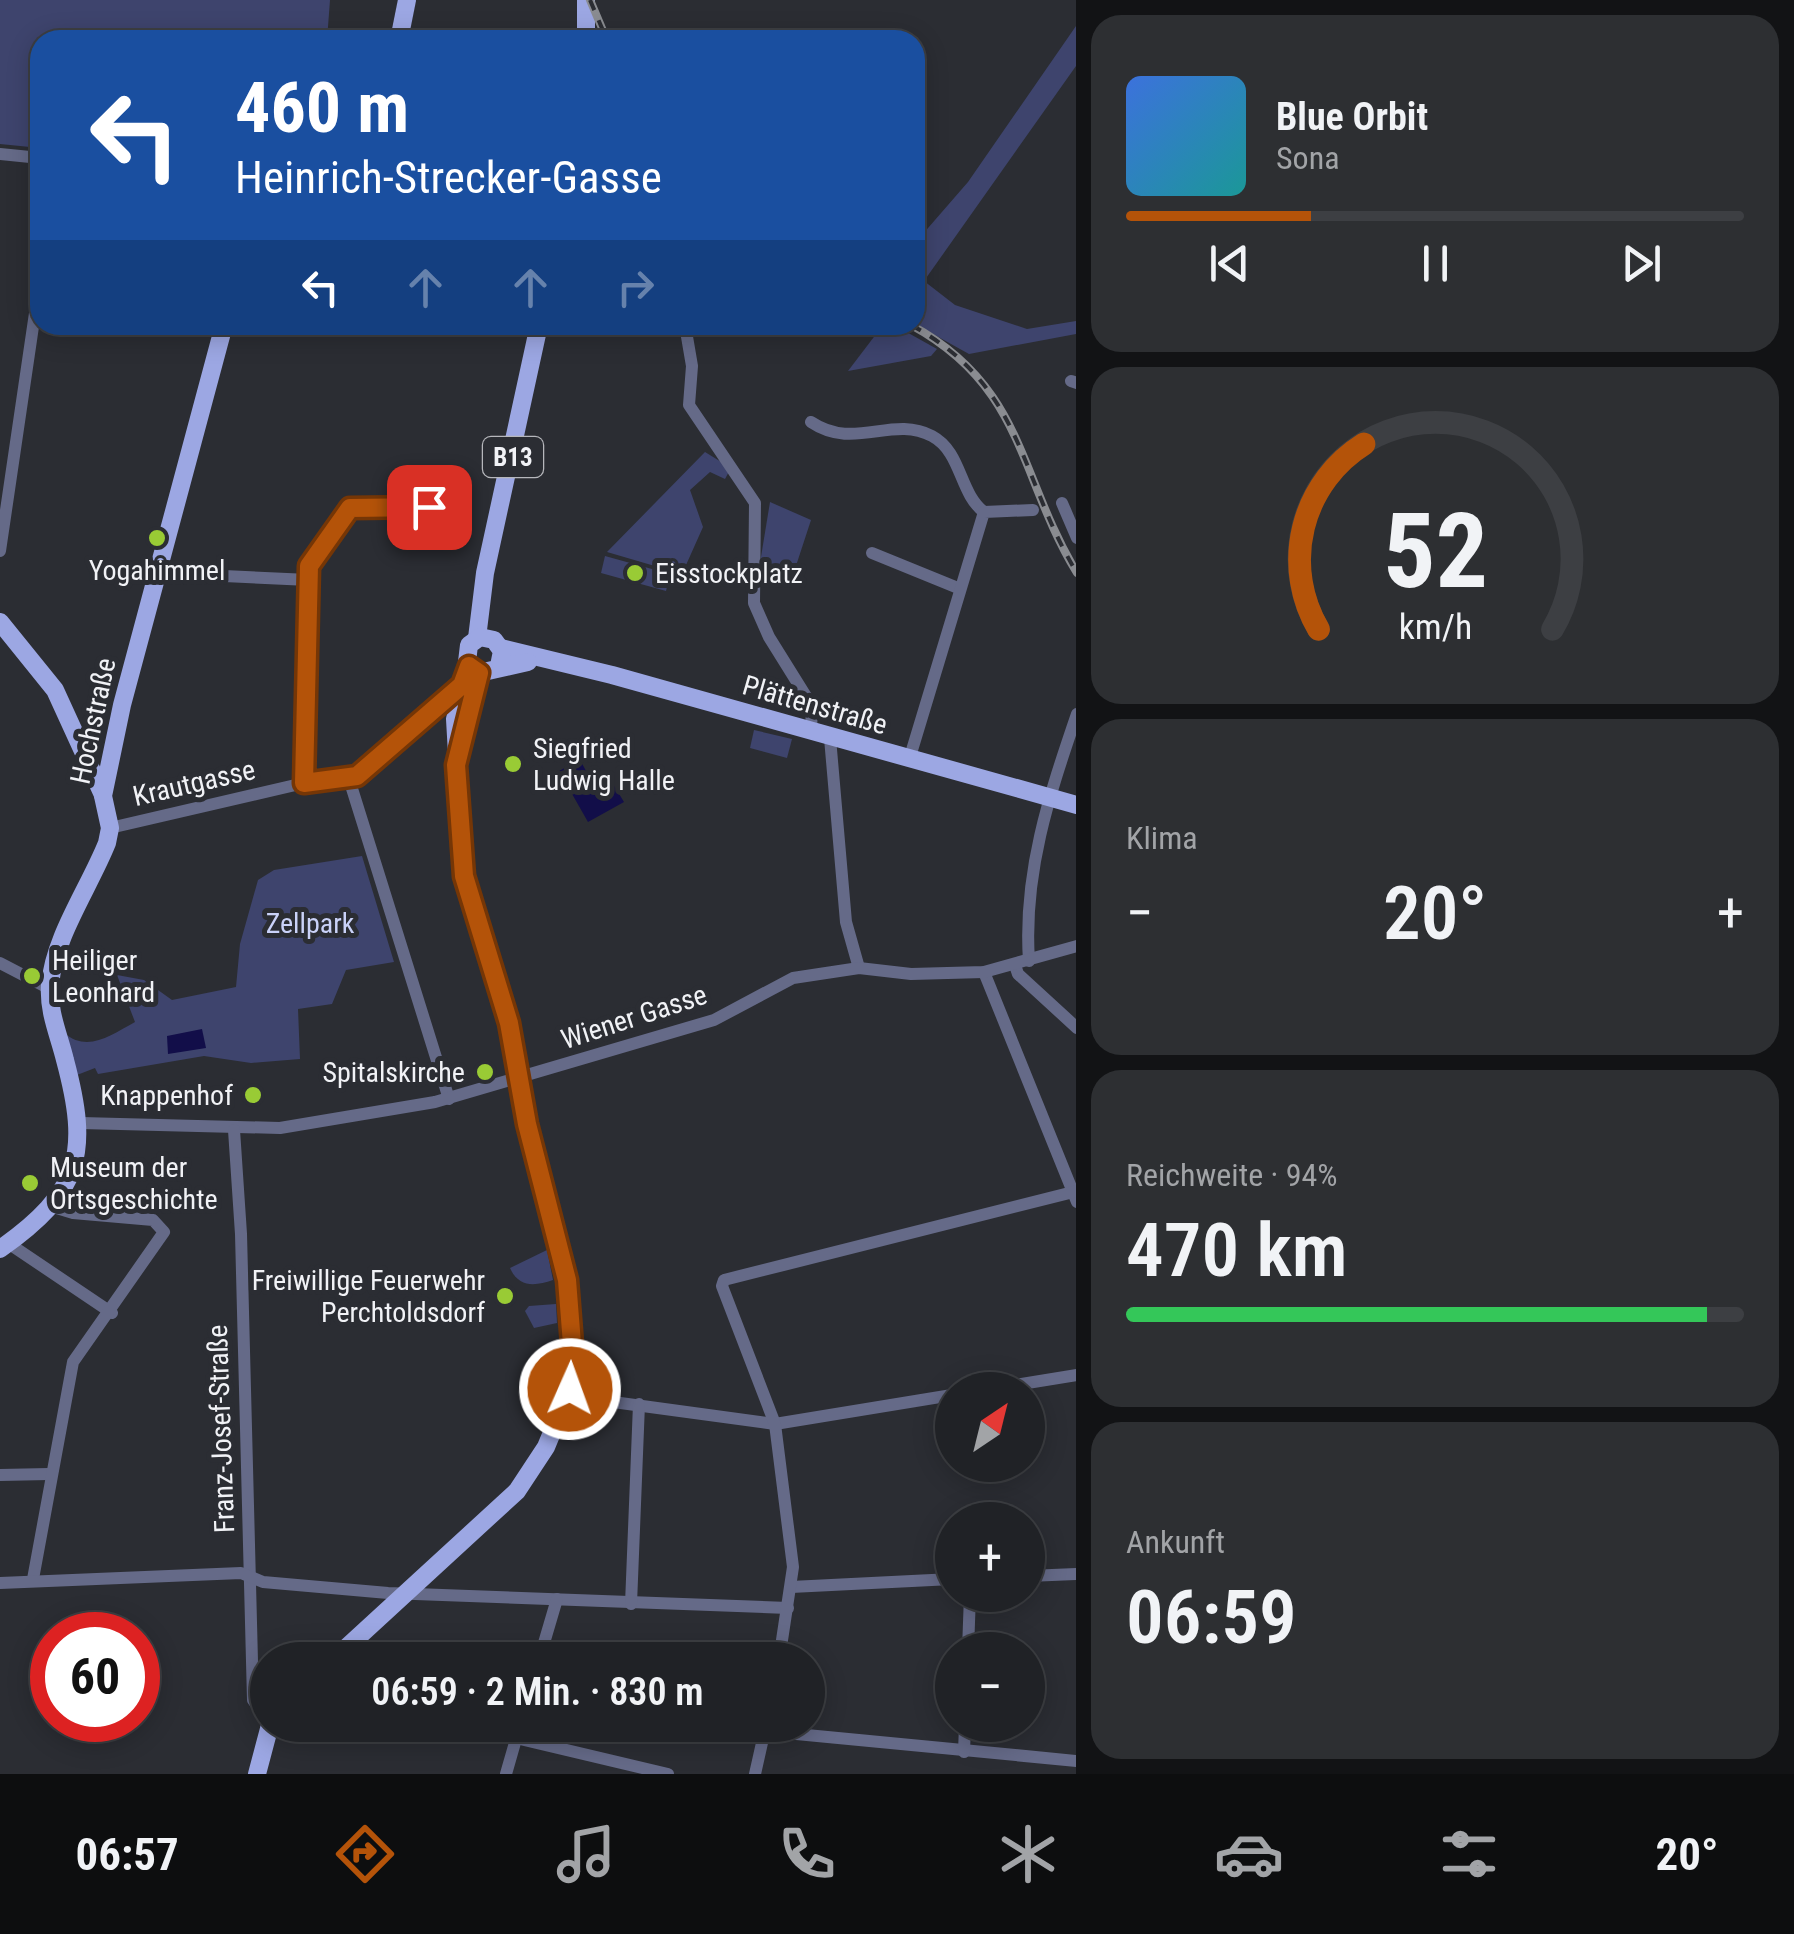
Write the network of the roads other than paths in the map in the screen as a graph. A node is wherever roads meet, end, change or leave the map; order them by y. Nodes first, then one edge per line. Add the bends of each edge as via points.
1 (407, 0) edge
2 (586, 0) edge
3 (402, 30) edge
4 (586, 30) edge
5 (0, 154) edge
6 (30, 157) edge
7 (32, 335) edge
8 (221, 335) edge
9 (537, 335) edge
10 (687, 335) edge
11 (811, 422) dead end
12 (1062, 504) dead end
13 (429, 507) dead end
14 (1033, 510) dead end
15 (984, 512) junction
16 (1076, 538) edge
17 (0, 551) edge
18 (872, 553) dead end
19 (160, 573) junction
20 (309, 580) junction
21 (958, 588) junction
22 (0, 622) edge
23 (493, 648) junction
24 (474, 670) junction
25 (462, 685) junction
26 (1076, 714) edge
27 (811, 732) junction
28 (830, 738) junction
29 (458, 756) junction
30 (909, 760) junction
31 (349, 779) junction
32 (304, 783) junction
33 (103, 796) junction
34 (1048, 798) junction
35 (1076, 806) edge
36 (110, 828) junction
37 (1076, 946) edge
38 (1030, 961) junction
39 (0, 963) edge
40 (1015, 965) junction
41 (859, 968) junction
42 (984, 972) junction
43 (50, 989) junction
44 (1076, 1028) edge
45 (520, 1080) junction
46 (448, 1098) junction
47 (81, 1124) junction
48 (234, 1130) junction
49 (1076, 1191) edge
50 (1076, 1202) edge
51 (50, 1206) junction
52 (4, 1246) edge
53 (112, 1312) junction
54 (1076, 1375) edge
55 (1045, 1380) edge
56 (569, 1396) junction
57 (935, 1398) edge
58 (640, 1404) junction
59 (775, 1424) junction
60 (49, 1474) junction
61 (0, 1475) edge
62 (430, 1570) junction
63 (1076, 1574) edge
64 (1045, 1575) edge
65 (250, 1577) junction
66 (33, 1579) junction
67 (935, 1579) edge
68 (0, 1583) edge
69 (791, 1587) junction
70 (407, 1592) junction
71 (442, 1592) junction
72 (558, 1600) junction
73 (631, 1604) junction
74 (788, 1608) junction
75 (252, 1642) edge
76 (353, 1642) edge
77 (545, 1642) edge
78 (781, 1642) edge
79 (825, 1735) edge
80 (265, 1742) edge
81 (515, 1742) edge
82 (554, 1742) edge
83 (763, 1742) edge
84 (964, 1742) edge
85 (964, 1752) junction
86 (1076, 1761) edge
87 (257, 1774) edge
88 (506, 1774) edge
89 (668, 1774) edge
90 (755, 1774) edge

1 - 3 main road
2 - 4 main road
5 - 6 street
7 - 17 street
8 - 19 main road, Hochstraße
9 - 23 main road, B13 via 483,588
10 - 27 street via 689,405 755,503 754,604 812,706
11 - 15 street via 835,436 910,429 930,435 952,456
12 - 16 street
13 - 20 street via 344,512 309,566
14 - 15 street
15 - 21 street
18 - 21 street
19 - 20 street
19 - 33 main road, Hochstraße
20 - 32 street
21 - 30 street
22 - 33 main road via 61,700
23 - 24 main road, Plättenstraße
23 - 24 main road, B13 via 466,652
23 - 27 main road, Plättenstraße
24 - 25 main road, B13
24 - 29 main road, B13
25 - 29 main road, B13 via 455,719
25 - 31 street
26 - 34 street
27 - 28 main road, Plättenstraße
28 - 30 main road, Plättenstraße
28 - 41 street via 846,922
29 - 45 main road, B13 via 464,876
30 - 34 main road, Plättenstraße
31 - 32 street, Krautgasse
31 - 46 street
32 - 36 street, Krautgasse
33 - 36 main road, Hochstraße
34 - 35 main road, Plättenstraße
34 - 38 street via 1027,898
36 - 43 main road via 56,956
37 - 38 street, Wiener Gasse
38 - 40 street, Wiener Gasse
39 - 43 street
40 - 42 street, Wiener Gasse
40 - 44 street
41 - 42 street, Wiener Gasse
41 - 45 street, Wiener Gasse via 792,978 714,1020
42 - 49 street
43 - 47 main road
45 - 46 street, Wiener Gasse
45 - 56 main road, B13 via 567,1280
46 - 48 street, Wiener Gasse
47 - 48 street, Wiener Gasse
47 - 51 main road via 68,1180
48 - 65 street, Franz-Josef-Straße
49 - 50 street
49 - 59 street via 724,1280
51 - 52 main road
51 - 53 street via 152,1220 164,1232
52 - 53 street
53 - 60 street via 73,1362
54 - 55 street
56 - 58 street
56 - 62 main road, B13 via 517,1491
57 - 59 street
58 - 59 street
58 - 73 street
59 - 69 street
60 - 61 street
60 - 66 street
62 - 70 main road, B13
62 - 71 street
63 - 64 street
65 - 66 street
65 - 70 street
65 - 75 street, Franz-Josef-Straße
66 - 68 street
67 - 69 street
69 - 74 street
70 - 71 street
70 - 76 main road, B13
71 - 72 street
72 - 73 street
72 - 77 street
73 - 74 street
74 - 78 street
79 - 85 street
80 - 87 main road
81 - 88 street
82 - 89 street
83 - 90 street
84 - 85 street
85 - 86 street

